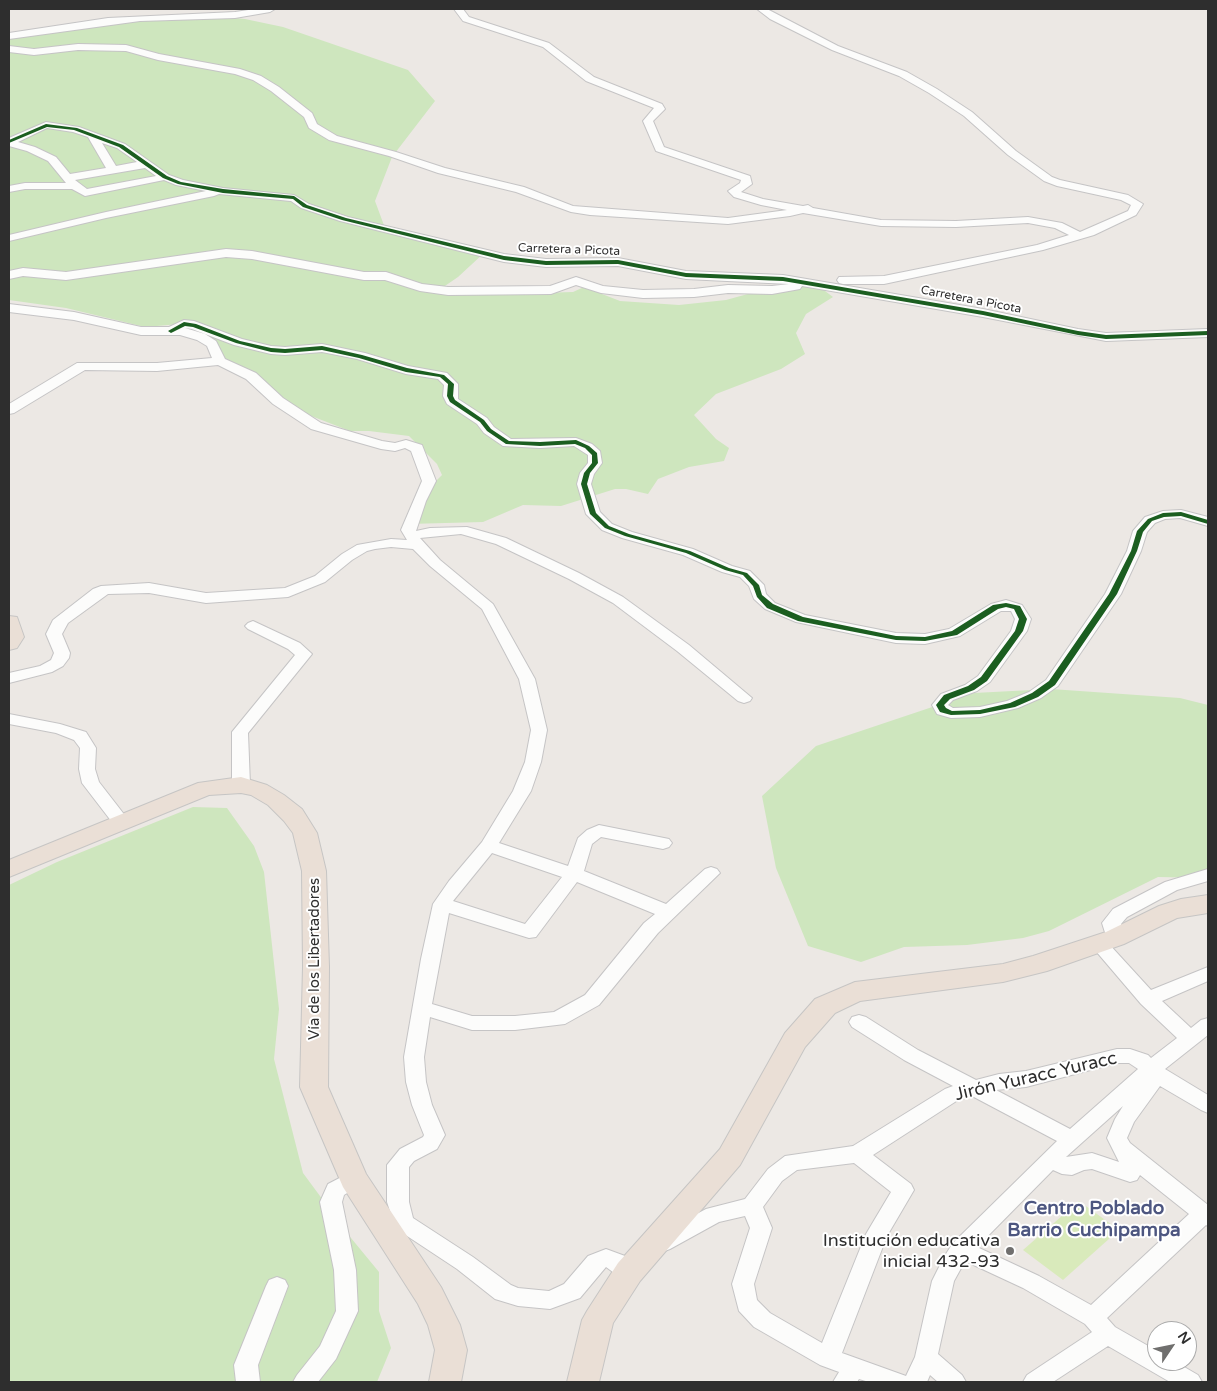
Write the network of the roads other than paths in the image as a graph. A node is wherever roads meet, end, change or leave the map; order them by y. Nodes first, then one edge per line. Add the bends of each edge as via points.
1 (270, 9) edge
2 (459, 9) edge
3 (761, 9) edge
4 (9, 36) edge
5 (9, 49) edge
6 (38, 128) joint
7 (92, 135) junction
8 (9, 142) edge
9 (148, 164) junction
10 (113, 170) junction
11 (166, 176) junction
12 (71, 182) junction
13 (9, 189) edge
14 (224, 191) junction
15 (91, 200) junction
16 (808, 208) junction
17 (106, 214) junction
18 (1080, 236) junction
19 (9, 238) edge
20 (9, 275) edge
21 (783, 279) junction
22 (813, 284) junction
23 (9, 308) edge
24 (171, 330) junction
25 (1208, 333) edge
26 (220, 360) junction
27 (9, 410) edge
28 (1208, 522) edge
29 (414, 541) junction
30 (9, 622) edge
31 (253, 626) dead end
32 (9, 643) edge
33 (9, 678) edge
34 (744, 698) dead end
35 (9, 719) edge
36 (241, 785) junction
37 (121, 822) junction
38 (663, 842) dead end
39 (488, 846) junction
40 (9, 869) edge
41 (712, 873) dead end
42 (574, 874) junction
43 (1208, 875) edge
44 (442, 904) junction
45 (1208, 904) edge
46 (668, 912) junction
47 (1106, 940) junction
48 (1208, 974) edge
49 (1148, 999) junction
50 (423, 1008) junction
51 (859, 1022) dead end
52 (1208, 1025) edge
53 (1190, 1039) junction
54 (1154, 1073) junction
55 (972, 1088) junction
56 (1208, 1105) edge
57 (1072, 1140) junction
58 (1123, 1149) junction
59 (858, 1154) junction
60 (1053, 1157) junction
61 (353, 1179) junction
62 (752, 1206) junction
63 (1206, 1215) edge
64 (391, 1220) junction
65 (961, 1249) junction
66 (649, 1250) junction
67 (629, 1272) junction
68 (277, 1286) dead end
69 (1100, 1326) junction
70 (926, 1357) junction
71 (828, 1358) junction
72 (850, 1374) edge
73 (248, 1382) edge
74 (305, 1382) edge
75 (445, 1382) edge
76 (583, 1382) edge
77 (897, 1382) edge
78 (915, 1382) edge
79 (954, 1382) edge
80 (1035, 1382) edge
81 (1190, 1382) edge

1 - 4 street via 235,15 108,21
2 - 16 street via 466,19 546,45 590,79 658,106 660,109 648,121 658,147 746,178 748,182 735,193 761,202
3 - 18 street via 835,48 903,74 933,90 1048,179 1137,204 1132,213
5 - 16 street via 34,52 78,47 126,48 237,71 275,89 308,115 314,126 333,138 442,171 520,189 571,209 728,221
6 - 7 street, Carretera a Picota via 52,125
6 - 8 street
7 - 9 street, Carretera a Picota via 121,146
7 - 10 street
8 - 12 street via 32,148 52,160
9 - 10 street
9 - 11 street, Carretera a Picota
10 - 12 street
11 - 14 street, Carretera a Picota via 180,183
11 - 15 street
12 - 13 street
12 - 15 street
14 - 17 street
14 - 21 street, Carretera a Picota via 294,198 305,206 344,220 504,258 546,262 618,262 686,275
15 - 17 street
16 - 18 street via 881,223 956,224 1028,220 1058,226
17 - 19 street
18 - 21 street via 1038,248 884,280
20 - 22 street via 23,272 66,276 226,252 364,276 386,276 420,286 457,291 551,290 576,281 600,289 643,294 772,290
21 - 22 street, Carretera a Picota
22 - 25 street, Carretera a Picota via 983,312 1106,337
23 - 24 street via 74,316 141,331
24 - 26 street via 201,337 212,344
24 - 28 street via 184,324 194,325 238,342 271,350 322,348 442,376 451,384 452,401 482,420 508,443 576,442 595,454 595,463 587,472 584,484 593,514 607,527 746,574 756,584 759,596 770,606 801,620 887,637 925,639 954,633 996,607 1017,608 1023,619 1019,631 984,679 947,697 940,705 952,713 980,712 1012,705 1052,683 1113,594 1140,531 1150,520 1163,515 1182,514
26 - 27 street via 157,366 82,366
26 - 29 street via 251,376 278,401 316,426 381,445 395,448 406,444 417,448 429,481 408,530
29 - 33 street via 362,548 320,580 288,592 206,598 150,588 106,589 60,620 54,634 62,653 56,663 46,669
29 - 34 street via 430,532 462,530 501,541 618,600
29 - 39 street via 434,563 488,607 527,679 539,730 533,762 522,792
30 - 32 highway via 13,636
31 - 36 street via 304,654 240,732
35 - 37 street via 80,736 88,748 91,783
36 - 37 highway, Vía de los Libertadores via 206,788
36 - 61 highway, Vía de los Libertadores via 276,800 293,815 305,832 314,871 314,1087
37 - 40 highway, Vía de los Libertadores
38 - 42 street via 599,831 584,842
39 - 42 street
39 - 44 street
41 - 46 street
42 - 44 street via 529,932
42 - 46 street
43 - 47 street via 1171,886 1120,913 1111,923
44 - 50 street
45 - 47 highway via 1168,912
46 - 50 street via 592,1000 558,1019 472,1023
47 - 49 street
47 - 66 highway via 1003,973 855,992 824,1006 795,1040 730,1157
48 - 49 street
49 - 53 street
50 - 64 street via 414,1057 416,1082 434,1135 430,1144 407,1155 398,1165 398,1202
51 - 55 street
52 - 53 street
53 - 54 street
54 - 55 street, Jirón Yuracc Yuracc via 1141,1060 1117,1056 1026,1079
54 - 56 street, Jirón Yuracc Yuracc
54 - 57 street
54 - 58 street via 1119,1131 1117,1138
55 - 57 street
55 - 59 street, Jirón Yuracc Yuracc via 952,1094
57 - 60 street
58 - 60 street via 1132,1167 1130,1174 1092,1161 1062,1166
58 - 63 street
59 - 62 street, Jirón Yuracc Yuracc via 792,1162 775,1175
59 - 71 street via 903,1190 877,1234
60 - 65 street
61 - 64 highway, Vía de los Libertadores
61 - 74 street via 336,1190 331,1202 345,1270 347,1311 328,1352
62 - 66 street via 714,1215
62 - 71 street via 761,1228 743,1284 747,1304 762,1320
63 - 69 street
64 - 67 street via 465,1263 503,1292 518,1297 550,1300 572,1291 596,1262 606,1258
64 - 75 highway, Vía de los Libertadores via 444,1325 451,1350
65 - 69 street via 1031,1282
65 - 70 street via 943,1281
66 - 67 highway
67 - 76 highway via 598,1320
68 - 73 street via 246,1365
69 - 80 street
69 - 81 street
70 - 78 street
70 - 79 street
71 - 72 street
72 - 77 street

